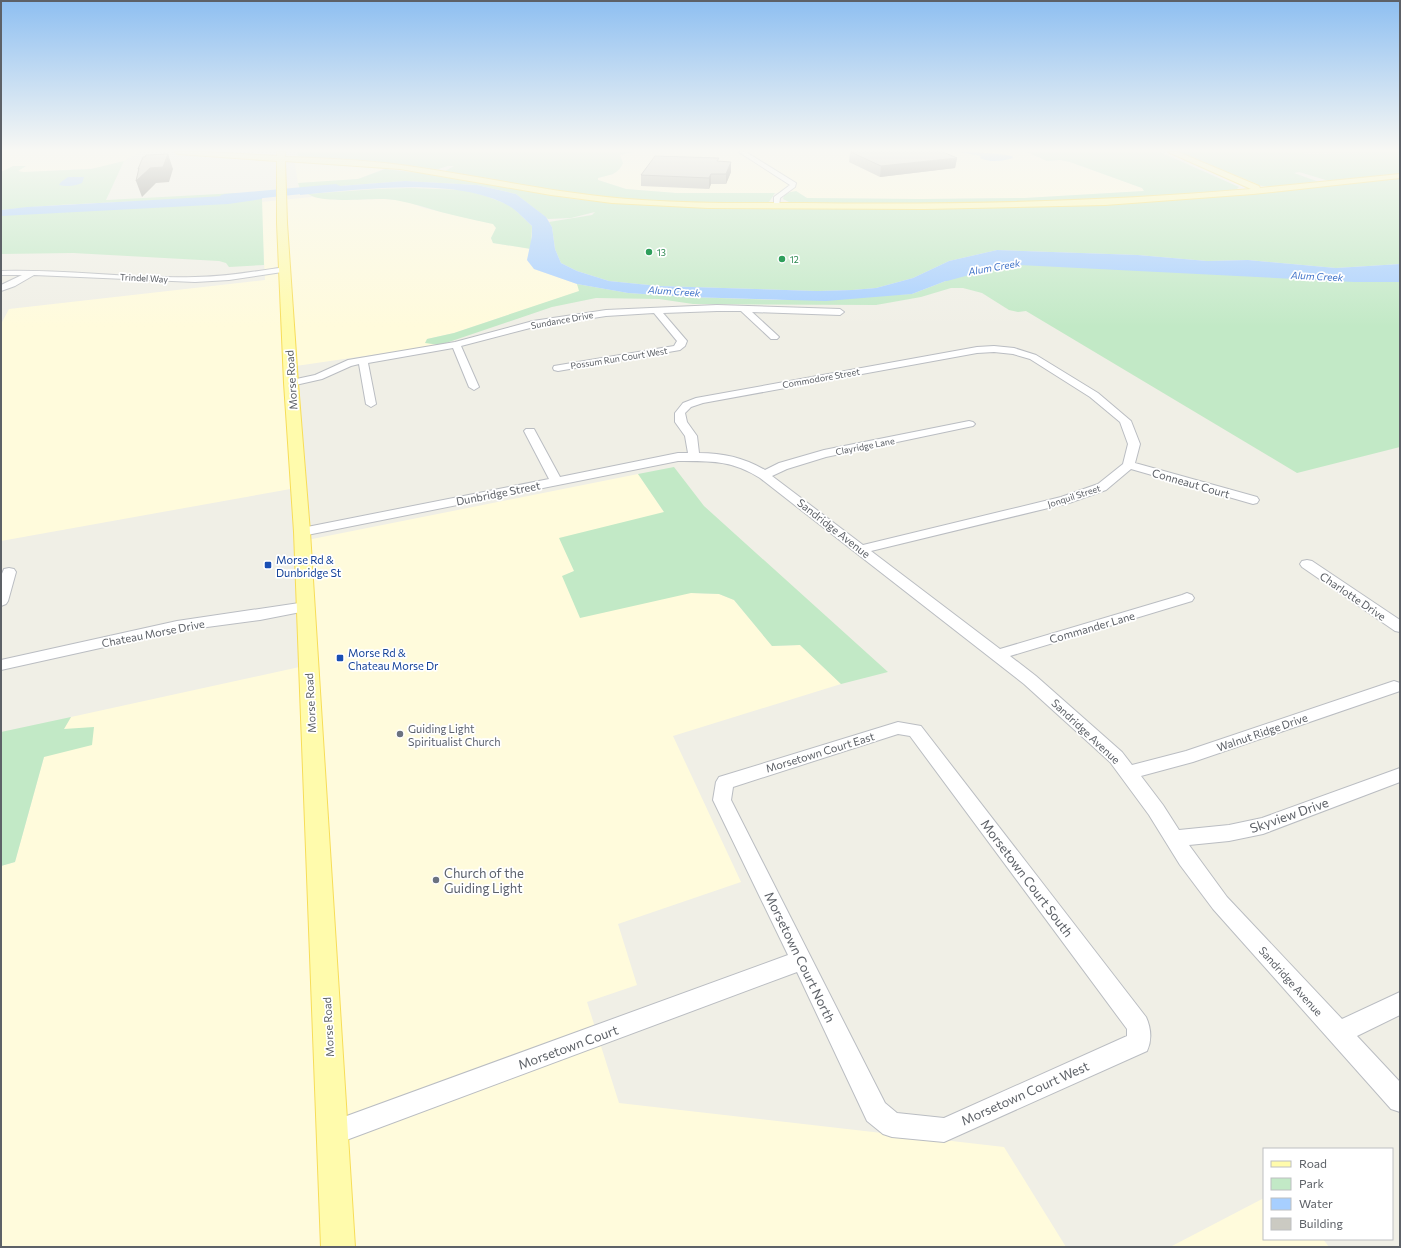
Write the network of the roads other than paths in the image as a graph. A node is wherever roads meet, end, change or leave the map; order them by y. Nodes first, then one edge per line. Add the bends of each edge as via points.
1 (282, 210) edge
2 (286, 269) junction
3 (1, 272) edge
4 (33, 272) junction
5 (1, 288) edge
6 (744, 309) junction
7 (656, 310) junction
8 (840, 312) dead end
9 (774, 337) dead end
10 (456, 345) junction
11 (363, 361) junction
12 (558, 368) dead end
13 (291, 383) junction
14 (474, 387) dead end
15 (371, 404) dead end
16 (969, 424) dead end
17 (530, 432) dead end
18 (694, 456) junction
19 (1129, 465) junction
20 (764, 475) junction
21 (556, 481) junction
22 (1253, 500) dead end
23 (302, 532) junction
24 (862, 550) junction
25 (1307, 564) dead end
26 (9, 572) dead end
27 (1187, 598) dead end
28 (1, 601) edge
29 (306, 606) junction
30 (1400, 627) edge
31 (997, 655) junction
32 (1, 665) edge
33 (1394, 687) dead end
34 (915, 731) joint
35 (1128, 773) junction
36 (1400, 775) edge
37 (725, 782) joint
38 (1174, 838) junction
39 (802, 960) junction
40 (1400, 1003) edge
41 (1138, 1025) joint
42 (1338, 1033) junction
43 (1400, 1100) edge
44 (892, 1125) joint
45 (333, 1133) junction
46 (338, 1247) edge

1 - 2 main road, Morse Road
2 - 4 street, Trindel Way via 196,280
2 - 13 main road, Morse Road
3 - 4 street, Trindel Way
4 - 5 street
6 - 7 street, Sundance Drive
6 - 8 street, Sundance Drive
6 - 9 street
7 - 10 street, Sundance Drive via 606,313 552,321
7 - 12 street, Possum Run Court West via 682,341 680,346 661,352
10 - 11 street, Sundance Drive
10 - 14 street
11 - 13 street, Sundance Drive via 340,366 318,377
11 - 15 street
13 - 23 main road, Morse Road
16 - 20 street, Clayridge Lane via 824,454 783,466
17 - 21 street
18 - 19 street, Commodore Street via 691,436 681,422 680,413 687,405 700,400 994,349 1014,351 1048,364 1094,395 1125,421 1134,444
18 - 20 street, Sandridge Avenue via 732,460 750,466
18 - 21 street, Dunbridge Street
19 - 22 street, Conneaut Court
19 - 24 street, Jonquil Street via 1102,487 1065,500
20 - 24 street, Sandridge Avenue
21 - 23 street, Dunbridge Street
23 - 29 main road, Morse Road
24 - 31 street, Sandridge Avenue
25 - 30 street, Charlotte Drive
26 - 28 street
27 - 31 street, Commander Lane
29 - 32 street, Chateau Morse Drive via 177,626
29 - 45 main road, Morse Road
31 - 35 street, Sandridge Avenue via 1030,680 1116,757
33 - 35 street, Walnut Ridge Drive via 1187,757
34 - 37 street, Morsetown Court East via 898,728
34 - 41 street, Morsetown Court South
35 - 38 street, Sandridge Avenue
36 - 38 street, Skyview Drive via 1263,826 1229,833
37 - 39 street, Morsetown Court North via 722,800
38 - 42 street, Sandridge Avenue via 1220,903
39 - 44 street, Morsetown Court North via 876,1112
39 - 45 street, Morsetown Court
40 - 42 street
41 - 44 street, Morsetown Court West via 1139,1043 944,1130
42 - 43 street, Sandridge Avenue
45 - 46 main road, Morse Road

